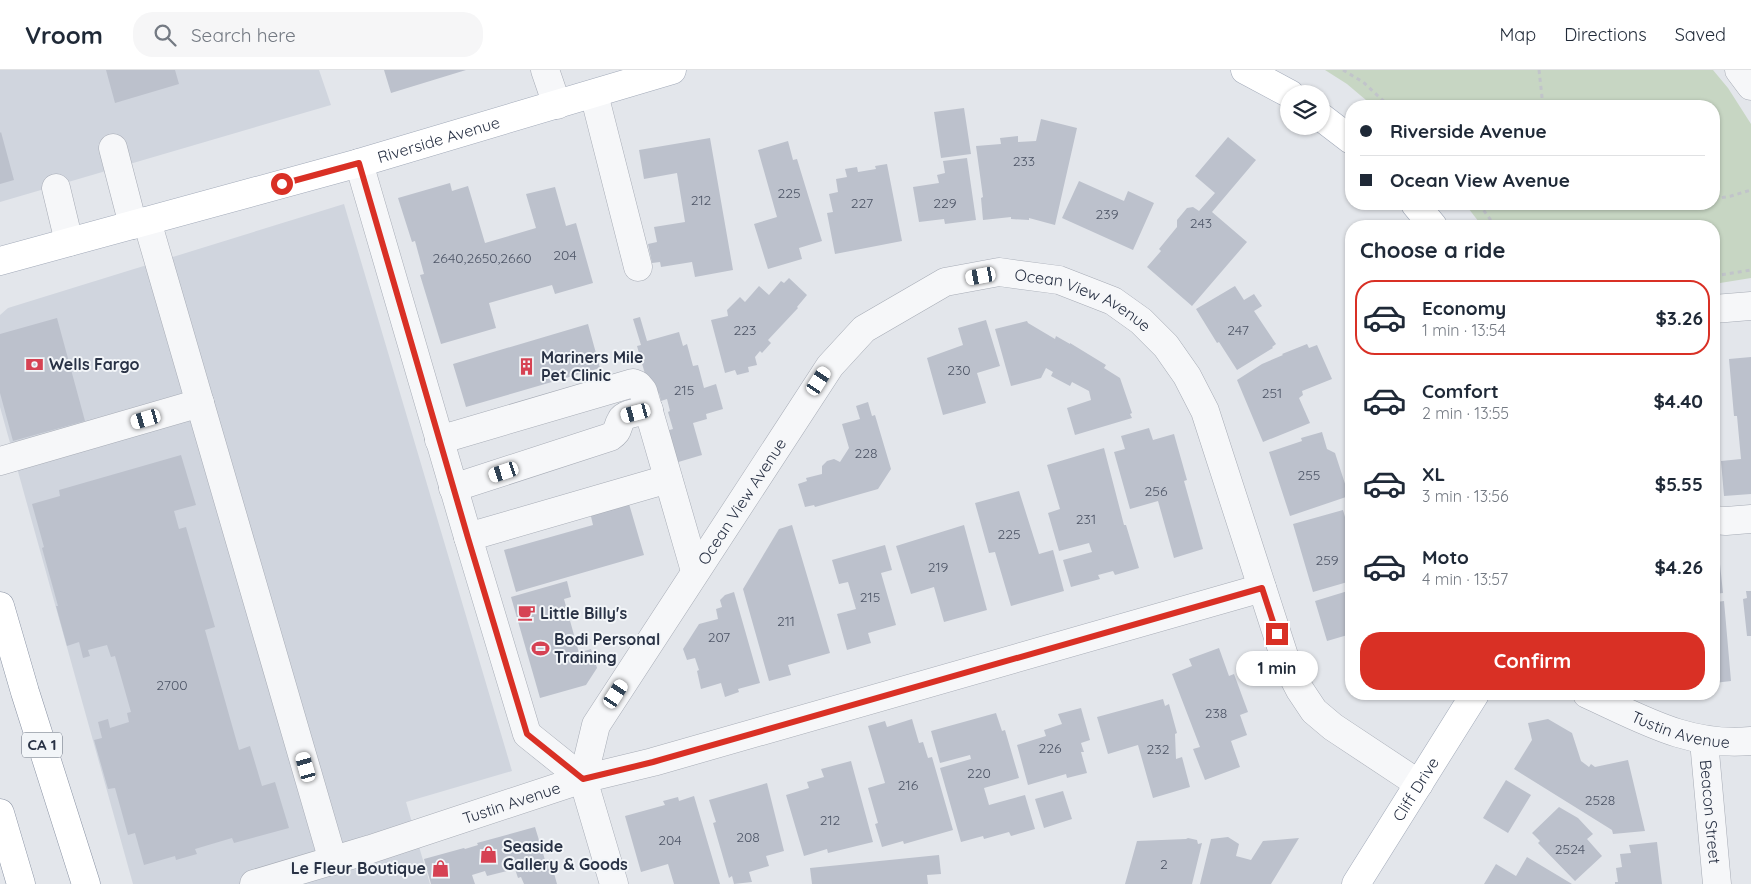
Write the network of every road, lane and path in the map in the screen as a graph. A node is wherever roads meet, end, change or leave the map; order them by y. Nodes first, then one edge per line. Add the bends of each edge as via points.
1 (546, 70) edge
2 (672, 70) edge
3 (1244, 70) edge
4 (1343, 70) edge
5 (1539, 70) edge
6 (1739, 70) edge
7 (1751, 86) edge
8 (1280, 89) edge
9 (594, 94) junction
10 (1383, 100) edge
11 (1542, 100) edge
12 (556, 105) junction
13 (1330, 124) edge
14 (1345, 135) edge
15 (114, 148) dead end
16 (359, 163) junction
17 (56, 188) dead end
18 (1751, 190) edge
19 (1720, 198) edge
20 (1419, 210) edge
21 (1428, 220) edge
22 (140, 223) junction
23 (69, 242) junction
24 (0, 261) edge
25 (638, 267) dead end
26 (1751, 270) edge
27 (1720, 275) edge
28 (1751, 306) edge
29 (1720, 309) edge
30 (200, 403) junction
31 (649, 410) junction
32 (439, 440) junction
33 (0, 461) edge
34 (668, 479) junction
35 (453, 488) junction
36 (1751, 519) edge
37 (1720, 520) edge
38 (468, 538) junction
39 (695, 571) junction
40 (1262, 588) junction
41 (0, 606) edge
42 (1471, 700) edge
43 (1599, 700) edge
44 (1704, 741) junction
45 (1751, 741) edge
46 (583, 779) junction
47 (1419, 784) junction
48 (0, 813) edge
49 (332, 860) junction
50 (21, 884) edge
51 (86, 884) edge
52 (254, 884) edge
53 (614, 884) edge
54 (1356, 884) edge
55 (1718, 884) edge

1 - 12 street
2 - 9 main road, Riverside Avenue
3 - 8 main road
4 - 10 path
5 - 11 path
6 - 7 street
9 - 12 main road, Riverside Avenue
9 - 25 street
12 - 16 main road, Riverside Avenue
13 - 14 main road
15 - 22 street
16 - 22 main road, Riverside Avenue
16 - 32 street
17 - 23 street
18 - 19 path
20 - 21 main road
22 - 23 main road, Riverside Avenue
22 - 30 street
23 - 24 main road, Riverside Avenue
26 - 27 path
28 - 29 street
30 - 33 street
30 - 49 street
31 - 32 street via 643,391 632,384
31 - 34 street
31 - 35 street via 624,417 617,432 610,437
32 - 35 street
34 - 38 street
34 - 39 street
35 - 38 street
36 - 37 street
38 - 46 street via 527,734
39 - 40 street, Ocean View Avenue via 830,366 864,329 945,282 1000,272 1059,280 1113,301 1141,321 1166,346 1187,376 1205,411
39 - 46 street, Ocean View Avenue via 596,724
40 - 46 street, Tustin Avenue via 653,762
40 - 47 street, Ocean View Avenue via 1287,665 1314,711
41 - 51 main road, CA 1
42 - 47 main road, Cliff Drive
43 - 44 street, Tustin Avenue via 1670,732
44 - 45 street, Tustin Avenue
44 - 55 street, Beacon Street
46 - 49 street, Tustin Avenue
46 - 53 street
47 - 54 main road, Cliff Drive
48 - 50 main road
49 - 52 street, Tustin Avenue

